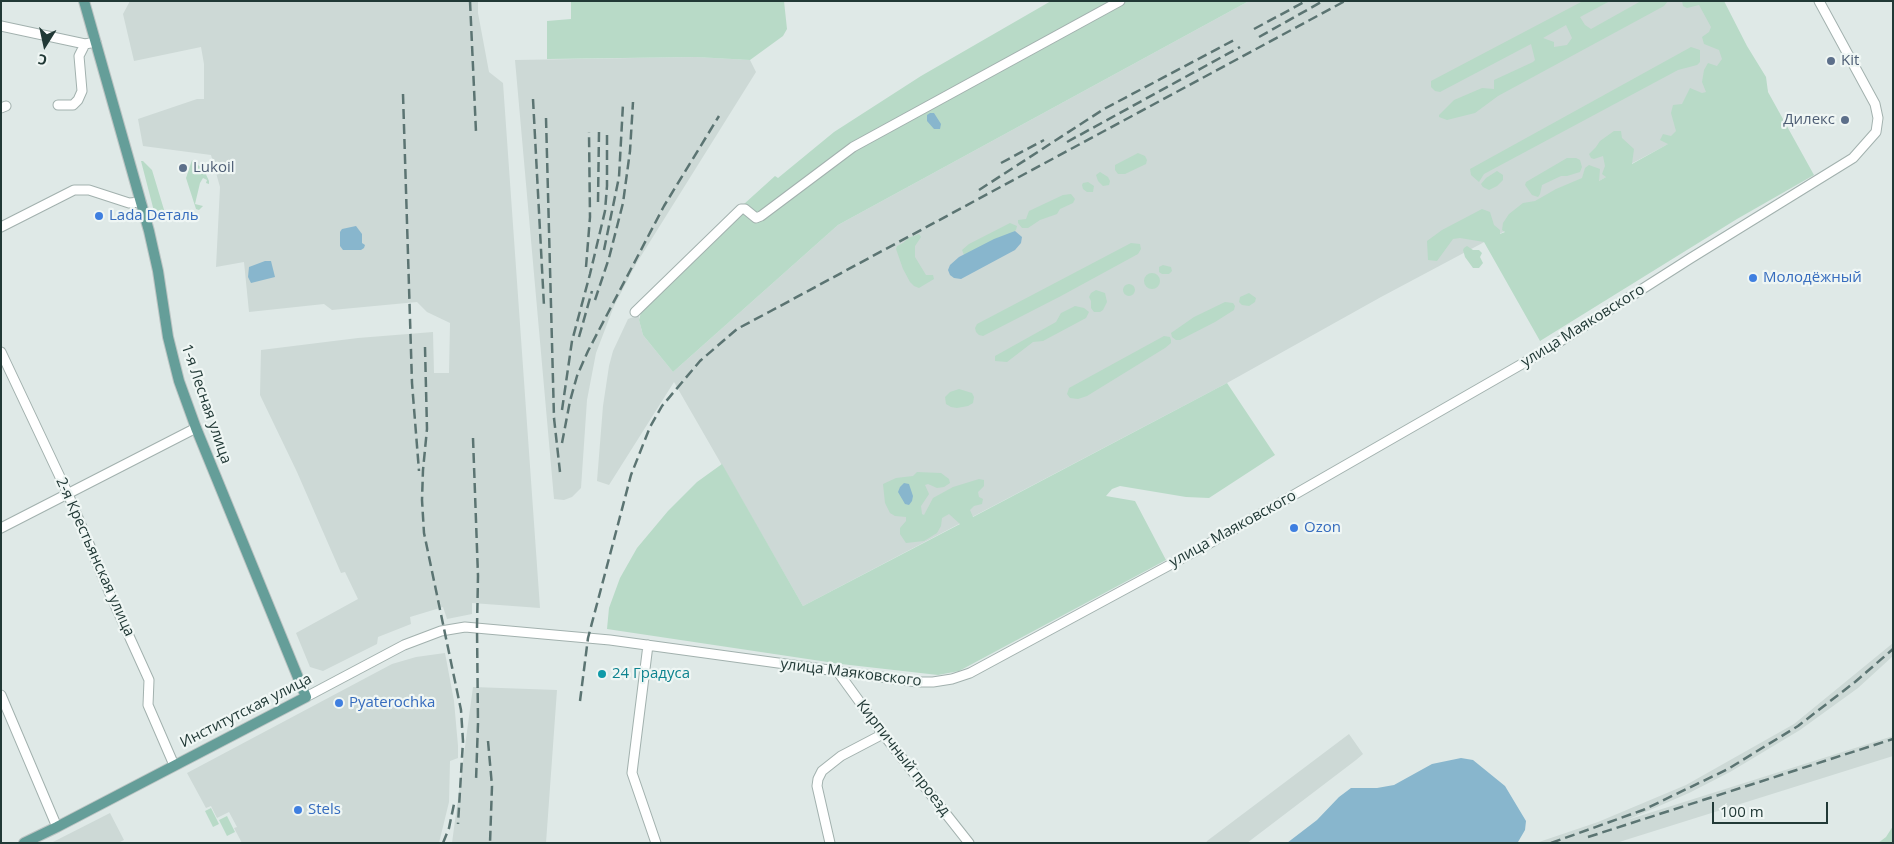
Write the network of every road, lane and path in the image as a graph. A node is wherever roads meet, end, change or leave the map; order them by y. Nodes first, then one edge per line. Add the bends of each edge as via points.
1 (84, 1) edge
2 (1120, 1) edge
3 (1819, 1) edge
4 (1, 26) edge
5 (96, 42) junction
6 (85, 44) junction
7 (58, 105) dead end
8 (141, 202) junction
9 (1, 227) edge
10 (635, 312) dead end
11 (1, 352) edge
12 (196, 428) junction
13 (68, 494) junction
14 (1, 528) edge
15 (488, 628) joint
16 (648, 645) junction
17 (838, 672) junction
18 (1, 695) edge
19 (306, 697) junction
20 (883, 734) junction
21 (174, 765) junction
22 (57, 828) junction
23 (24, 843) edge
24 (656, 843) edge
25 (830, 843) edge
26 (969, 843) edge

1 - 5 main road, 1-я Лесная улица
2 - 10 street via 854,146 761,216 756,218 746,208 741,209
3 - 17 street, улица Маяковского via 1875,104 1876,132 1853,158 1548,349 1203,548 970,673 933,682 917,682
4 - 6 street
5 - 6 street
5 - 8 main road, 1-я Лесная улица
6 - 7 street via 79,56 82,92 73,105
8 - 9 street via 129,203 88,190 74,190
8 - 12 main road, 1-я Лесная улица via 158,271 168,337
11 - 13 street, 2-я Крестьянская улица
12 - 13 street
12 - 19 main road, 1-я Лесная улица
13 - 14 street
13 - 21 street, 2-я Крестьянская улица via 149,680 148,705
15 - 16 street, улица Маяковского
15 - 19 street, Институтская улица via 440,631 404,645
16 - 17 street, улица Маяковского
16 - 24 street via 632,773
17 - 20 street, Кирпичный проезд
18 - 22 street
19 - 21 main road, Институтская улица
20 - 25 street via 841,756 822,771 818,779
20 - 26 street, Кирпичный проезд
21 - 22 main road, Институтская улица
22 - 23 main road, Институтская улица

